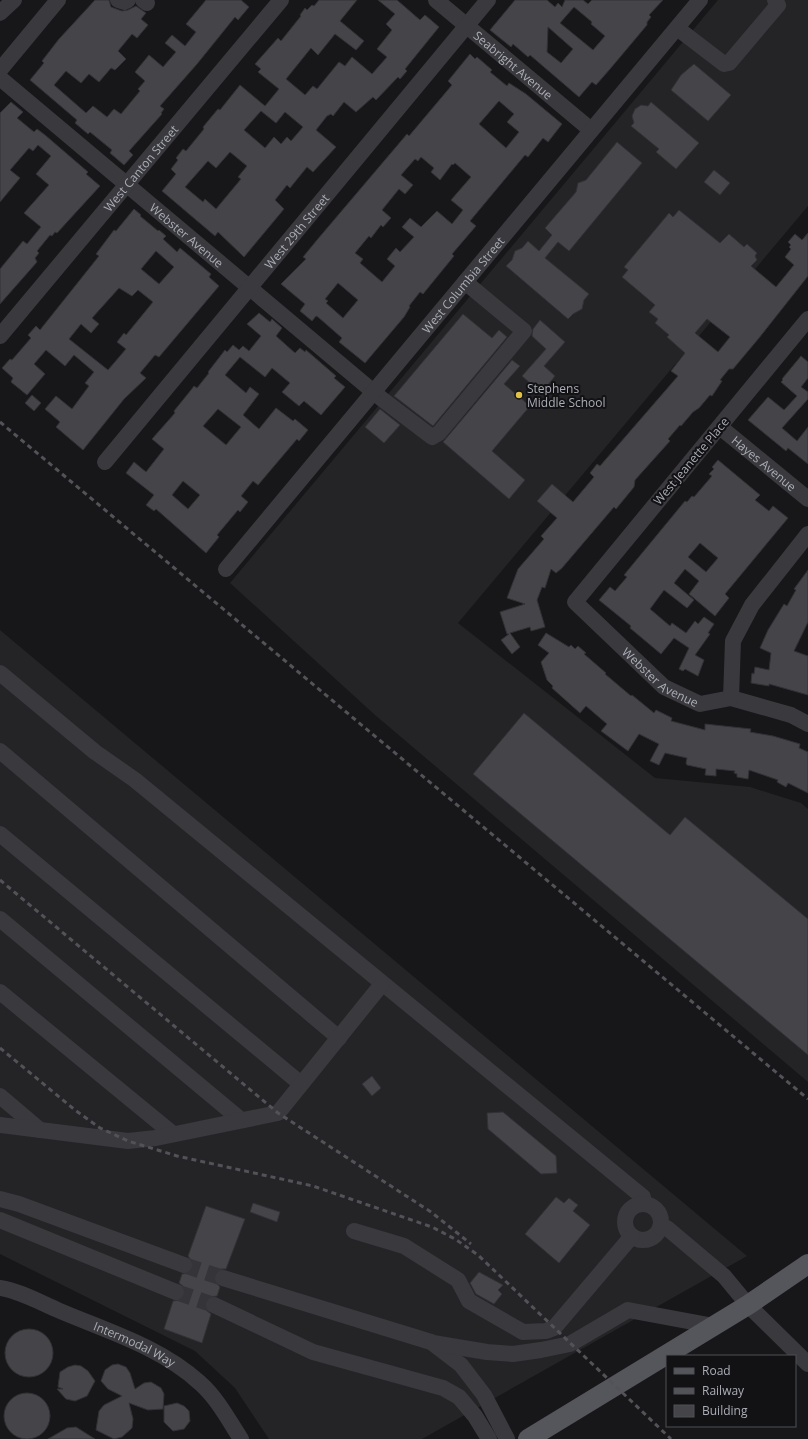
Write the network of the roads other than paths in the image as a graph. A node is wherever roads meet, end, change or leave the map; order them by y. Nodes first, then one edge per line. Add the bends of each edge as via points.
1 (14, 0) edge
2 (58, 0) edge
3 (118, 0) edge
4 (128, 0) edge
5 (281, 0) edge
6 (436, 0) edge
7 (488, 0) edge
8 (700, 0) edge
9 (775, 0) edge
10 (0, 13) edge
11 (467, 26) junction
12 (677, 28) junction
13 (0, 70) edge
14 (0, 78) edge
15 (591, 130) junction
16 (127, 185) junction
17 (465, 282) junction
18 (249, 287) junction
19 (806, 325) edge
20 (0, 336) edge
21 (374, 392) junction
22 (720, 427) junction
23 (105, 462) dead end
24 (808, 500) edge
25 (808, 534) edge
26 (226, 569) dead end
27 (575, 602) joint
28 (0, 672) edge
29 (731, 698) junction
30 (808, 724) edge
31 (0, 751) edge
32 (0, 834) edge
33 (0, 920) edge
34 (382, 984) junction
35 (0, 992) edge
36 (339, 1038) junction
37 (301, 1084) junction
38 (0, 1096) edge
39 (240, 1120) junction
40 (0, 1125) edge
41 (40, 1130) junction
42 (173, 1134) junction
43 (0, 1199) edge
44 (641, 1204) junction
45 (0, 1220) edge
46 (660, 1228) junction
47 (354, 1231) dead end
48 (632, 1236) junction
49 (808, 1264) edge
50 (184, 1265) tunnel mouth
51 (223, 1278) tunnel mouth
52 (0, 1288) edge
53 (176, 1292) tunnel mouth
54 (214, 1305) tunnel mouth
55 (748, 1305) junction
56 (714, 1326) junction
57 (431, 1342) junction
58 (666, 1355) edge
59 (666, 1355) edge
60 (808, 1364) edge
61 (241, 1439) edge
62 (489, 1439) edge
63 (507, 1439) edge
64 (528, 1439) edge

1 - 10 street
2 - 13 street
3 - 4 street
5 - 16 street, West Canton Street
6 - 11 street, Seabright Avenue
7 - 11 street, West 29th Street
8 - 12 street, West Columbia Street
9 - 12 street via 778,5 729,63 724,64
11 - 15 street, Seabright Avenue
11 - 18 street, West 29th Street
12 - 15 street, West Columbia Street
14 - 16 street, Webster Avenue
15 - 17 street, West Columbia Street
16 - 18 street, Webster Avenue
16 - 20 street, West Canton Street
17 - 21 street, West Columbia Street
17 - 21 street, Webster Avenue via 524,331 435,436 429,436
18 - 21 street, Webster Avenue
18 - 23 street, West 29th Street
19 - 22 street, West Jeanette Place
21 - 26 street, West Columbia Street
22 - 24 street, Hayes Avenue
22 - 27 street, West Jeanette Place
25 - 29 street via 752,605 733,641
27 - 29 street, Webster Avenue via 664,686 700,704
28 - 34 street via 84,744 135,780
29 - 30 street, Webster Avenue via 791,715
31 - 36 street
32 - 37 street
33 - 39 street
34 - 36 street
34 - 44 street via 643,1197
35 - 42 street
36 - 37 street
37 - 39 street via 278,1113
38 - 41 street
39 - 42 street
40 - 41 street
41 - 42 street via 128,1141
43 - 50 street
44 - 46 street via 657,1211 661,1222
44 - 48 street via 627,1214 626,1226
45 - 53 street
46 - 48 street via 658,1233 648,1239 642,1240
46 - 55 street via 667,1228 724,1276
47 - 48 street via 404,1246 458,1280 469,1301 523,1332 554,1328
49 - 55 main road
51 - 57 street
52 - 61 street, Intermodal Way via 130,1340 166,1358 200,1382 218,1402
54 - 62 street via 313,1352 443,1388 459,1397
55 - 56 main road
55 - 60 street
56 - 57 street via 628,1310 570,1344 541,1350 513,1354
56 - 59 main road
57 - 63 street via 461,1365 484,1395
58 - 64 main road

